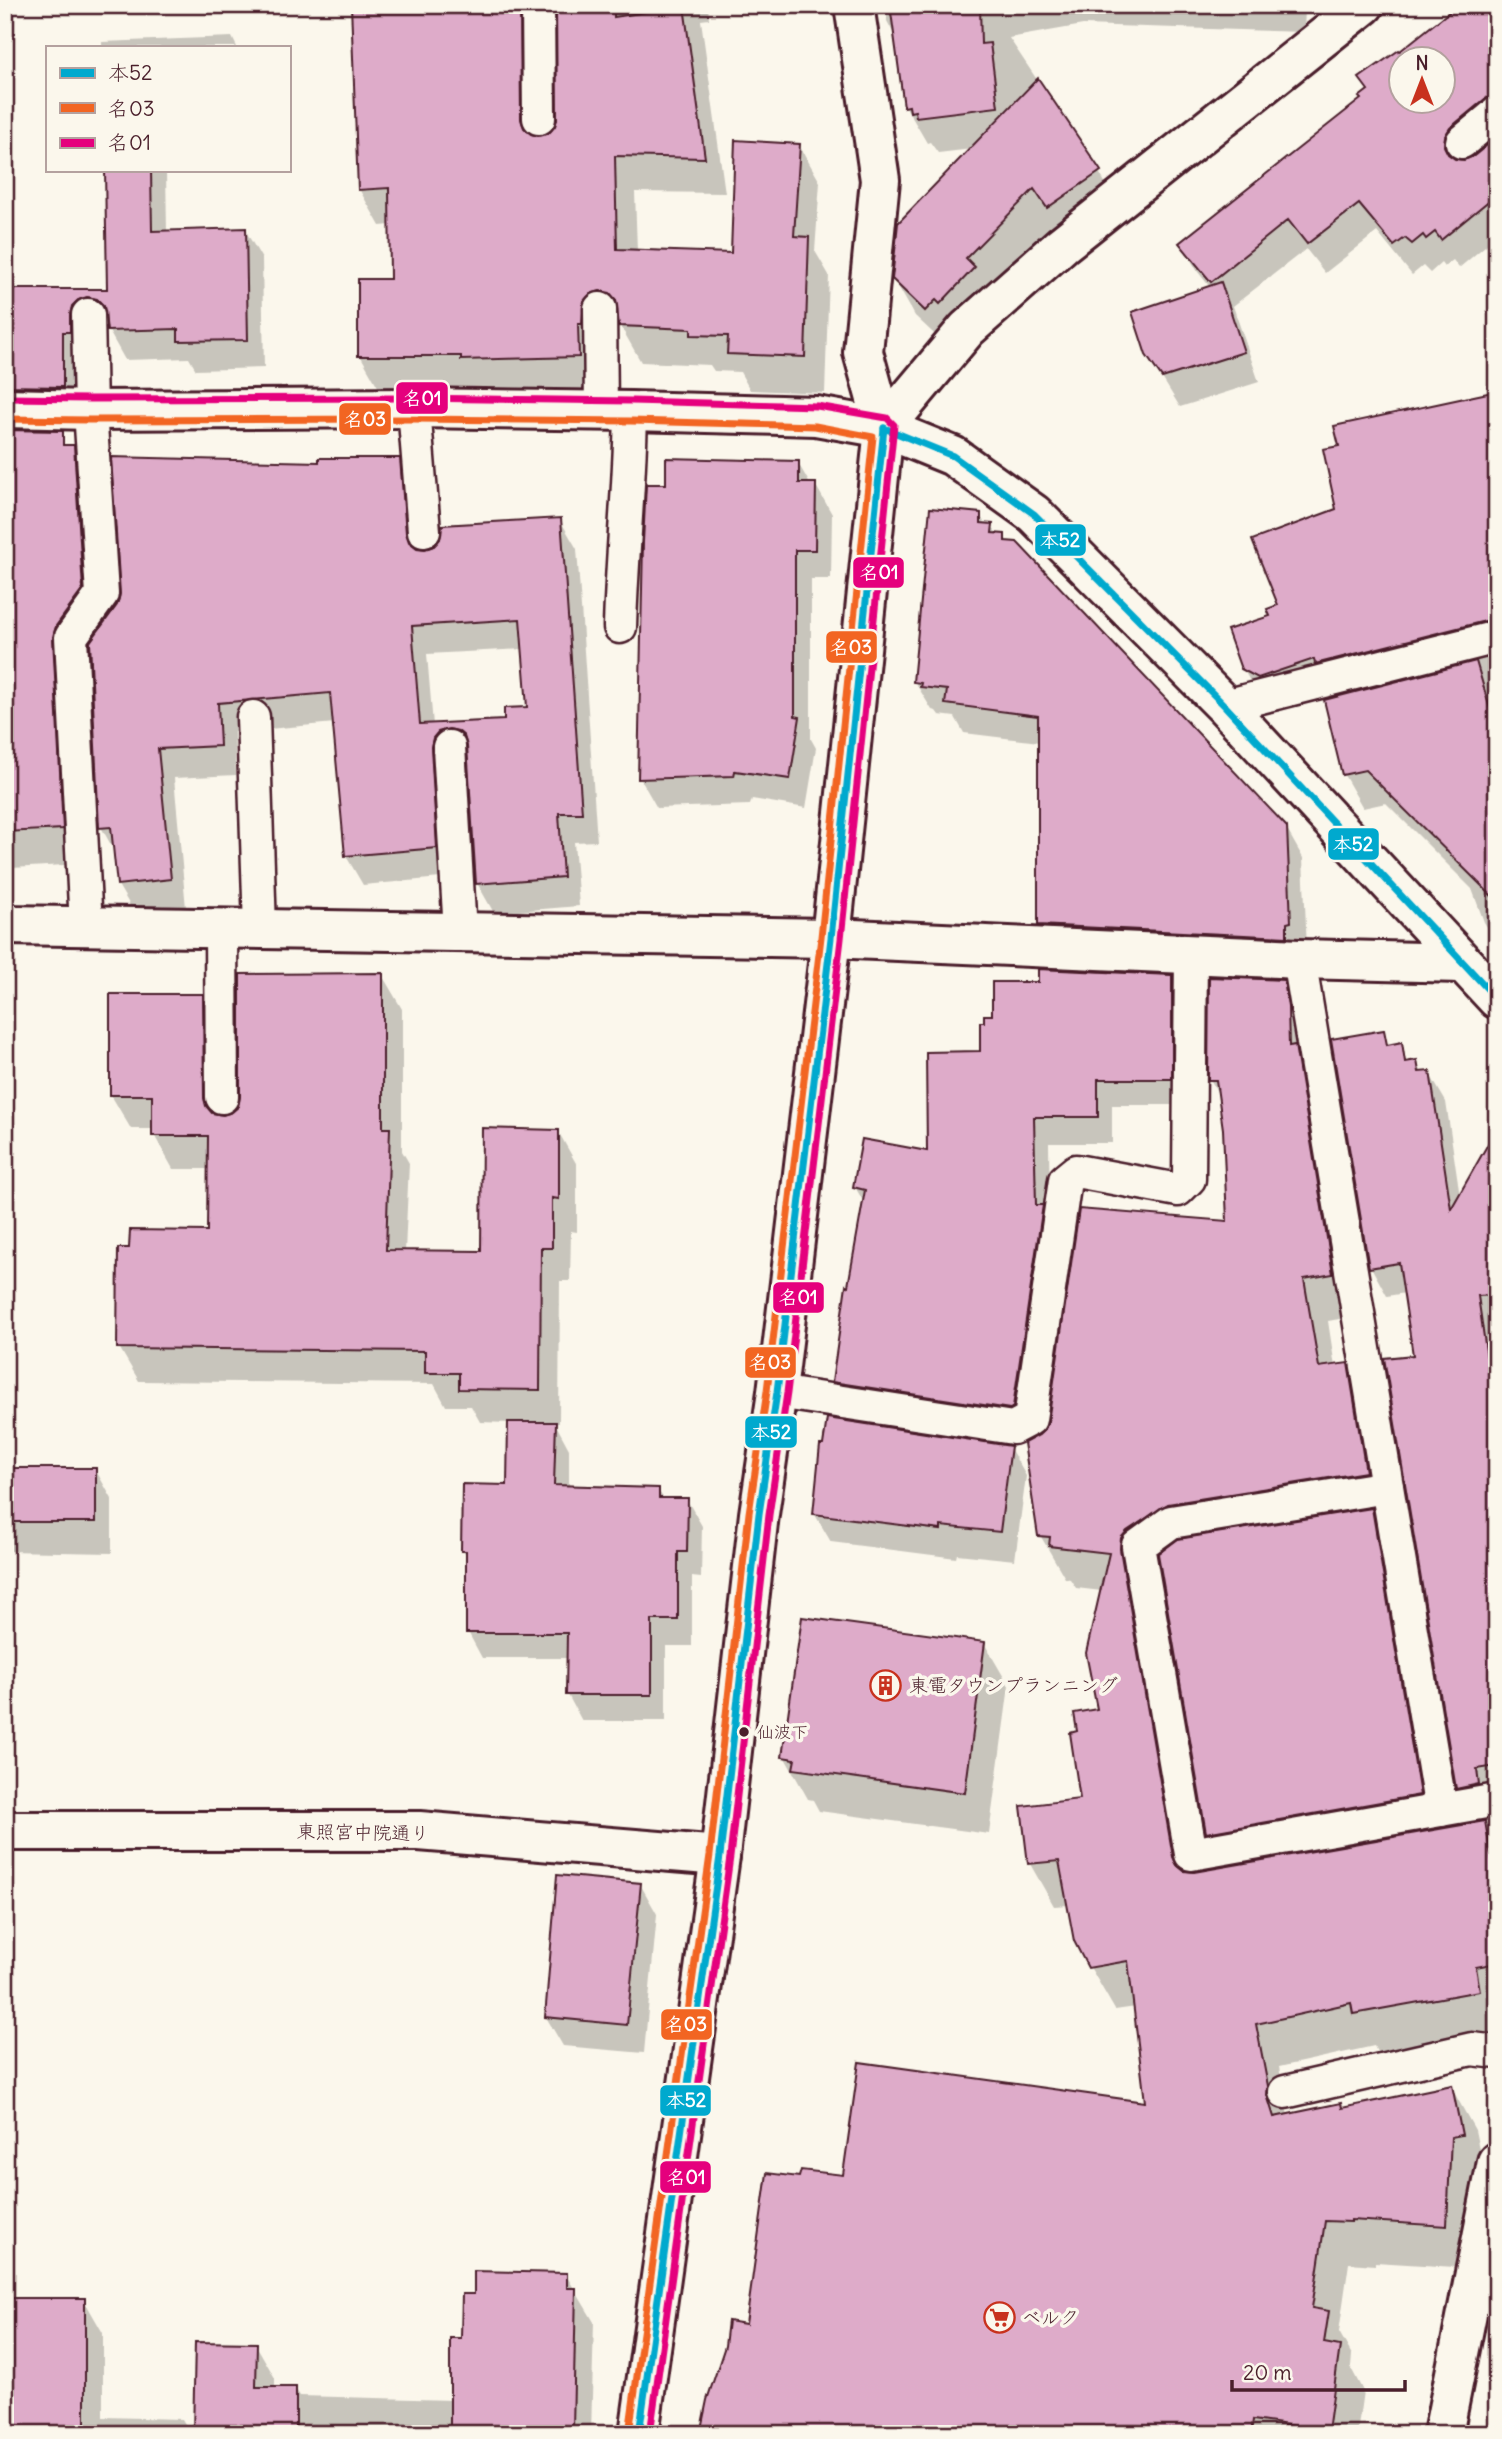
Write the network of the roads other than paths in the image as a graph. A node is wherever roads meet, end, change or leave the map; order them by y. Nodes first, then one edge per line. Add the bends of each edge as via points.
1 (538, 5) edge
2 (854, 5) edge
3 (1364, 5) edge
4 (1497, 113) edge
5 (539, 118) dead end
6 (1462, 142) dead end
7 (600, 309) dead end
8 (88, 316) dead end
9 (5, 408) edge
10 (414, 408) junction
11 (90, 410) junction
12 (616, 411) junction
13 (884, 428) junction
14 (424, 531) dead end
15 (620, 627) dead end
16 (1497, 638) edge
17 (1225, 706) junction
18 (253, 717) dead end
19 (449, 747) dead end
20 (5, 925) edge
21 (86, 926) junction
22 (221, 928) junction
23 (260, 929) junction
24 (460, 932) junction
25 (831, 938) junction
26 (1191, 954) junction
27 (1299, 959) junction
28 (1462, 963) junction
29 (1497, 999) edge
30 (222, 1097) dead end
31 (777, 1392) junction
32 (1387, 1487) junction
33 (1497, 1800) edge
34 (1441, 1810) junction
35 (5, 1831) edge
36 (720, 1856) junction
37 (1497, 2052) edge
38 (1285, 2092) dead end
39 (1497, 2162) edge
40 (639, 2434) edge
41 (1443, 2434) edge

1 - 5 lane
2 - 13 street via 880,180 863,352
3 - 13 street via 1062,245 967,329
4 - 6 lane
7 - 12 lane
8 - 11 lane
9 - 11 street
10 - 11 street
10 - 12 street
10 - 14 lane
11 - 21 lane via 102,594 71,637
12 - 13 street via 817,416
12 - 15 lane via 630,474
13 - 17 street via 953,456 1034,514
13 - 25 street
16 - 17 lane
17 - 28 street
18 - 23 lane
19 - 24 lane
20 - 21 street
21 - 22 street
22 - 23 street
22 - 30 lane
23 - 24 street
24 - 25 street
25 - 26 street
25 - 31 street
26 - 27 street
26 - 31 lane via 1189,1179 1178,1190 1076,1171 1065,1180 1031,1419 1013,1428
27 - 28 street
27 - 32 lane
28 - 29 street
31 - 36 street
32 - 34 lane
32 - 34 lane via 1171,1522 1138,1546 1191,1854
33 - 34 lane
35 - 36 street, 東照宮中院通り via 419,1831
36 - 40 street
37 - 38 lane via 1472,2049
39 - 41 street

